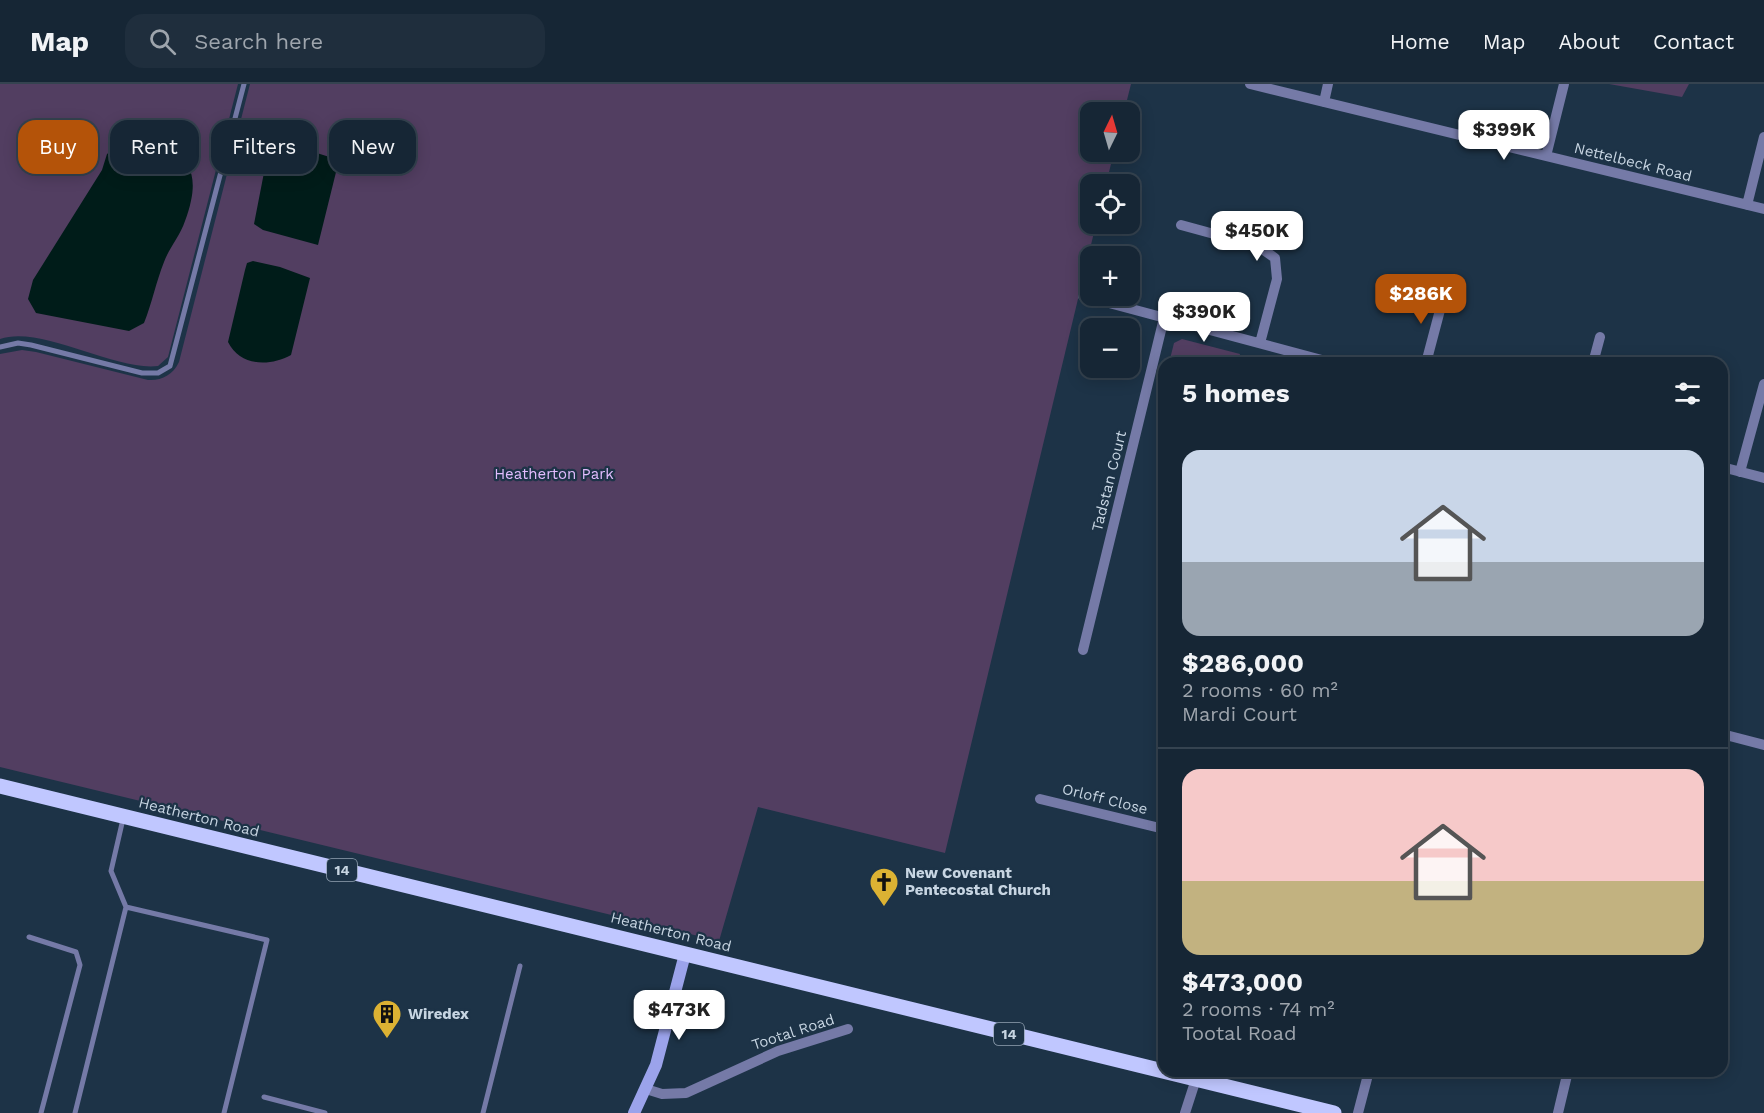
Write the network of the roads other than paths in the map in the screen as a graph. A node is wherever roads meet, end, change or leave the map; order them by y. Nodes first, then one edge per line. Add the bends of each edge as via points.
1 (244, 84) edge
2 (1250, 84) edge
3 (1328, 84) edge
4 (1564, 84) edge
5 (1324, 102) junction
6 (1764, 137) edge
7 (1546, 156) junction
8 (1747, 205) junction
9 (1764, 209) edge
10 (1181, 225) dead end
11 (1444, 295) dead end
12 (1120, 306) edge
13 (1164, 318) junction
14 (1600, 337) dead end
15 (1260, 343) junction
16 (0, 347) edge
17 (1311, 357) edge
18 (1428, 357) edge
19 (1595, 357) edge
20 (1764, 384) edge
21 (1728, 469) edge
22 (1740, 472) junction
23 (1764, 478) edge
24 (1083, 650) dead end
25 (1728, 736) edge
26 (1764, 745) edge
27 (0, 786) edge
28 (1040, 799) dead end
29 (124, 817) junction
30 (1158, 828) edge
31 (126, 907) junction
32 (29, 937) dead end
33 (685, 954) junction
34 (520, 966) dead end
35 (848, 1029) dead end
36 (1158, 1070) edge
37 (1188, 1077) edge
38 (1367, 1077) edge
39 (1567, 1077) edge
40 (1196, 1079) junction
41 (646, 1089) junction
42 (264, 1097) dead end
43 (41, 1113) edge
44 (75, 1113) edge
45 (224, 1113) edge
46 (325, 1113) edge
47 (483, 1113) edge
48 (634, 1113) edge
49 (1185, 1113) edge
50 (1334, 1113) edge
51 (1358, 1113) edge
52 (1558, 1113) edge

1 - 16 lane via 170,366 158,373 142,373 31,345
2 - 5 street, Nettelbeck Road
3 - 5 street
4 - 7 street
5 - 7 street, Nettelbeck Road
6 - 8 street
7 - 8 street, Nettelbeck Road
8 - 9 street, Nettelbeck Road
10 - 15 street via 1258,246 1275,258 1277,279
11 - 18 street
12 - 13 street
13 - 15 street
13 - 24 street, Tadstan Court
14 - 19 street
15 - 17 street
20 - 22 street
21 - 22 street
22 - 23 street
25 - 26 street
27 - 29 main road, Heatherton Road / 14
28 - 30 street, Orloff Close
29 - 31 lane via 111,871
29 - 33 main road, Heatherton Road / 14
31 - 44 lane
31 - 45 lane via 267,940
32 - 43 lane via 76,952 80,965
33 - 36 main road, Heatherton Road / 14
33 - 41 main road via 661,1050
34 - 47 lane
35 - 41 street, Tootal Road via 768,1055 686,1093 662,1094
37 - 40 main road, Heatherton Road / 14
38 - 51 street
39 - 52 street
40 - 49 street
40 - 50 main road, Heatherton Road / 14
41 - 48 main road
42 - 46 lane

